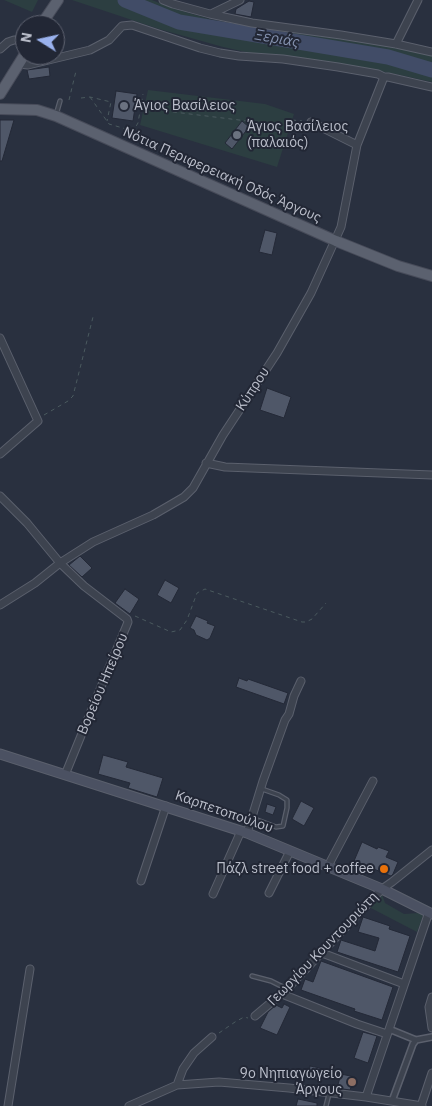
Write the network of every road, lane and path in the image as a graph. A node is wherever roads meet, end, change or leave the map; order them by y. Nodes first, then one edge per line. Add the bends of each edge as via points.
1 (58, 0) edge
2 (163, 0) edge
3 (240, 0) edge
4 (418, 0) edge
5 (210, 14) junction
6 (48, 15) edge
7 (15, 40) edge
8 (396, 44) junction
9 (0, 49) edge
10 (432, 52) edge
11 (65, 56) edge
12 (15, 60) edge
13 (18, 65) edge
14 (76, 71) dead end
15 (384, 77) junction
16 (0, 83) edge
17 (432, 87) edge
18 (0, 94) edge
19 (144, 94) dead end
20 (90, 97) junction
21 (81, 98) dead end
22 (69, 100) dead end
23 (60, 101) dead end
24 (141, 108) junction
25 (0, 109) edge
26 (56, 116) junction
27 (292, 120) dead end
28 (107, 121) junction
29 (311, 122) joint
30 (246, 124) dead end
31 (357, 145) junction
32 (336, 241) junction
33 (432, 276) edge
34 (93, 317) dead end
35 (0, 338) edge
36 (38, 421) junction
37 (0, 454) edge
38 (206, 463) junction
39 (432, 475) edge
40 (0, 496) edge
41 (60, 563) junction
42 (326, 603) dead end
43 (0, 604) edge
44 (134, 616) dead end
45 (301, 681) dead end
46 (0, 754) edge
47 (65, 775) junction
48 (372, 781) dead end
49 (262, 789) junction
50 (166, 806) junction
51 (252, 818) junction
52 (244, 832) junction
53 (290, 850) junction
54 (432, 850) edge
55 (328, 866) junction
56 (141, 881) dead end
57 (382, 889) junction
58 (269, 893) dead end
59 (213, 894) dead end
60 (430, 913) edge
61 (322, 953) junction
62 (30, 969) dead end
63 (252, 976) dead end
64 (404, 984) junction
65 (285, 991) junction
66 (432, 998) edge
67 (255, 1016) joint
68 (432, 1028) edge
69 (388, 1032) junction
70 (212, 1037) joint
71 (432, 1037) edge
72 (416, 1040) junction
73 (432, 1073) edge
74 (177, 1085) junction
75 (329, 1093) junction
76 (366, 1097) junction
77 (392, 1101) junction
78 (8, 1106) edge
79 (129, 1106) edge
80 (326, 1106) edge
81 (421, 1106) edge

1 - 6 main road
2 - 5 street
3 - 5 street
4 - 8 street
5 - 8 street via 252,23 341,31
7 - 9 street
8 - 10 street
11 - 15 street via 90,50 109,40 122,26 132,25 220,53 338,67
12 - 16 main road
13 - 18 main road
14 - 22 path
15 - 17 street
15 - 31 street, Κύπρου
19 - 24 path
20 - 21 path
20 - 28 path
20 - 28 path via 111,102
23 - 26 lane
24 - 28 path via 133,131
24 - 30 path via 247,121
25 - 26 main road, Νότια Περιφερειακή Οδός Άργους via 37,110
26 - 32 main road, Νότια Περιφερειακή Οδός Άργους
27 - 29 path
29 - 31 street
31 - 32 street, Κύπρου
32 - 33 main road, Νότια Περιφερειακή Οδός Άργους
32 - 38 street, Κύπρου via 277,353
34 - 36 path via 73,396
35 - 36 street
36 - 37 street
38 - 39 street via 225,467
38 - 41 street, Κύπρου via 193,488 184,497 93,542
40 - 41 street, Βορείου Ηπείρου
41 - 43 street, Κύπρου
41 - 47 street, Βορείου Ηπείρου via 128,622
42 - 44 path via 312,619 302,622 205,589 197,593 188,620 180,630 172,632
45 - 49 street
46 - 47 main road, Καρπετοπούλου
47 - 50 main road, Καρπετοπούλου
48 - 55 street
49 - 51 street
49 - 51 lane via 287,800 283,826
50 - 52 main road, Καρπετοπούλου
50 - 56 street
51 - 52 street
52 - 53 main road, Καρπετοπούλου
52 - 59 street
53 - 55 main road, Καρπετοπούλου
53 - 58 street
54 - 57 street, Γεωργίου Κουντουριώτη
55 - 57 main road, Καρπετοπούλου
57 - 60 main road, Καρπετοπούλου
57 - 61 street, Γεωργίου Κουντουριώτη
60 - 64 street
61 - 64 street
61 - 65 street, Γεωργίου Κουντουριώτη
62 - 78 street
63 - 65 lane via 271,981
64 - 69 street
65 - 67 street, Γεωργίου Κουντουριώτη
65 - 69 street via 349,1021
66 - 68 street via 429,1007
67 - 70 path, Γεωργίου Κουντουριώτη via 251,1019 244,1017
69 - 72 street
69 - 76 street
70 - 74 street via 194,1053
71 - 72 street
72 - 77 street
73 - 81 street
74 - 75 street via 219,1082
74 - 79 street
75 - 76 street
75 - 80 lane
76 - 77 street
77 - 81 street

